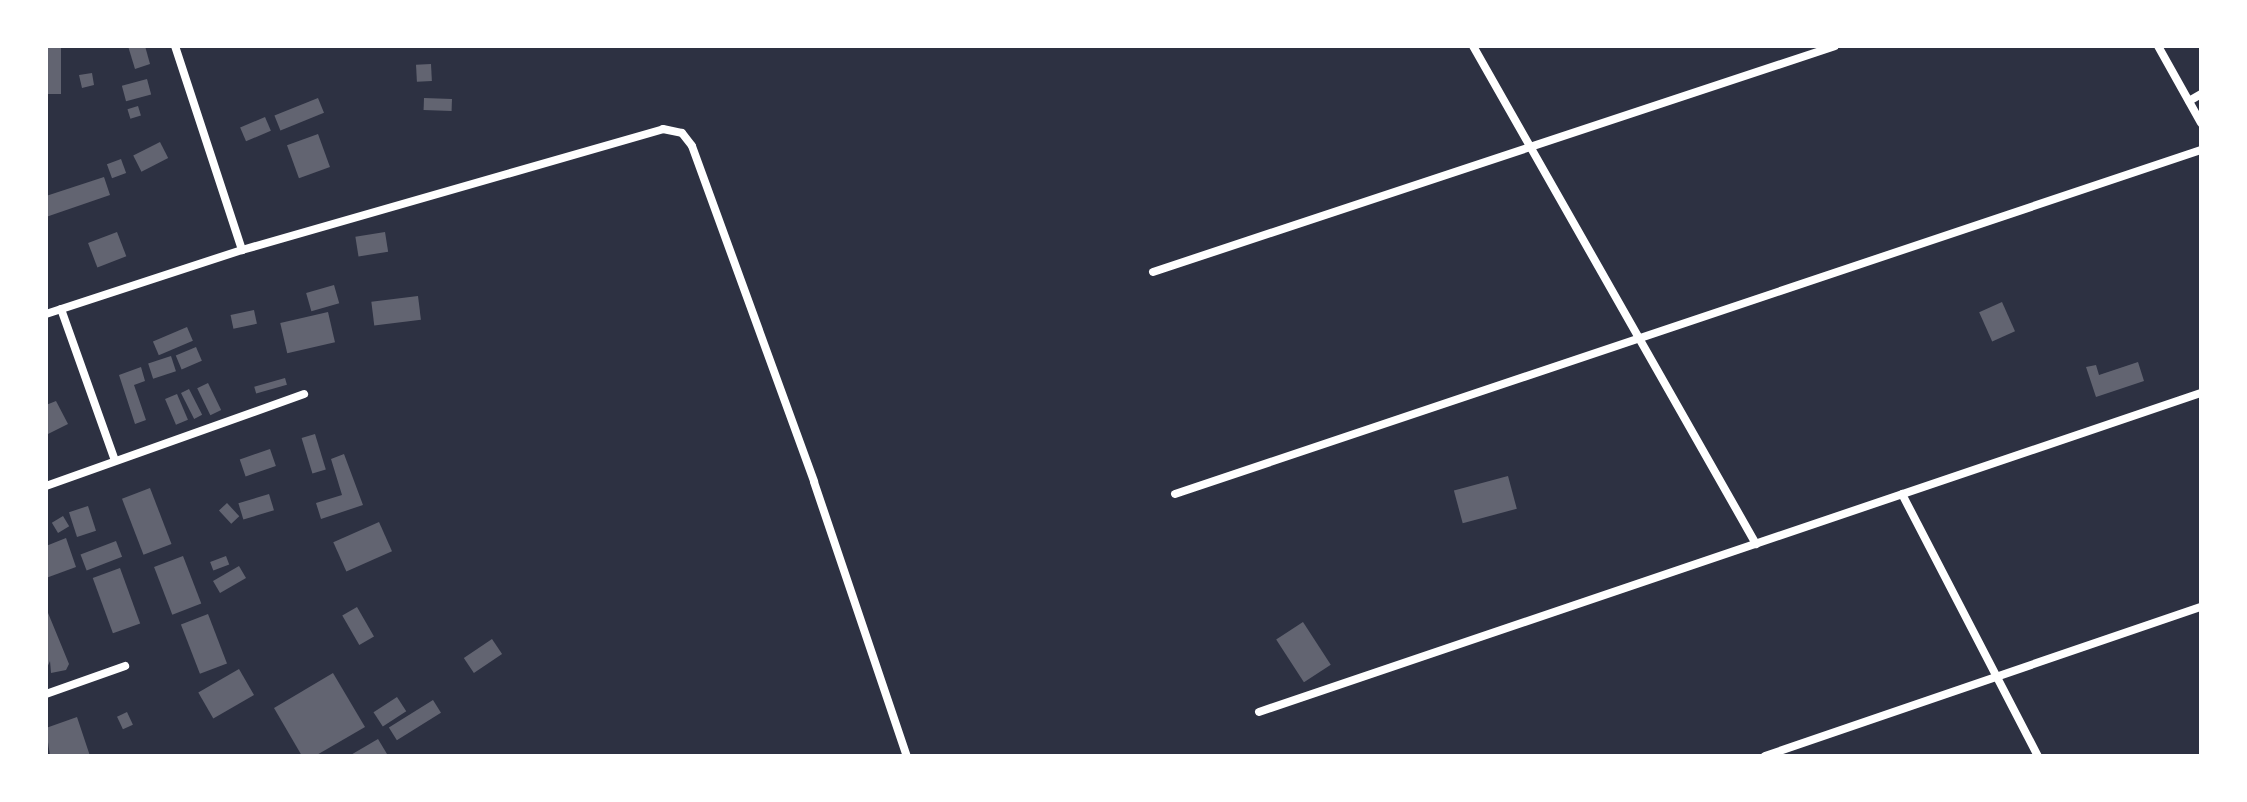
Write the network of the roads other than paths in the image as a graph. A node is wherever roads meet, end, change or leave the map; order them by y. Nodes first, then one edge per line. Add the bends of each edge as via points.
1 (175, 46) edge
2 (1473, 46) edge
3 (1835, 46) edge
4 (2158, 46) edge
5 (2201, 94) edge
6 (2189, 101) junction
7 (2201, 123) edge
8 (1530, 147) junction
9 (2201, 150) edge
10 (242, 250) junction
11 (1153, 272) dead end
12 (61, 309) junction
13 (46, 314) edge
14 (1639, 338) junction
15 (2201, 393) edge
16 (304, 394) dead end
17 (115, 461) junction
18 (46, 486) edge
19 (1175, 494) dead end
20 (1902, 494) junction
21 (1756, 544) junction
22 (2201, 607) edge
23 (125, 666) dead end
24 (1997, 677) junction
25 (46, 694) edge
26 (1259, 712) dead end
27 (907, 756) edge
28 (1765, 756) edge
29 (2038, 756) edge

1 - 10 street
2 - 8 street
3 - 8 street
4 - 6 street
5 - 6 street
6 - 7 street
8 - 11 street
8 - 14 street
9 - 14 street
10 - 12 street
10 - 27 street via 663,129 682,133 692,146 814,482
12 - 13 street
12 - 17 street
14 - 19 street
14 - 21 street
15 - 20 street
16 - 17 street
17 - 18 street
20 - 21 street
20 - 24 street
21 - 26 street
22 - 24 street
23 - 25 street
24 - 28 street
24 - 29 street

